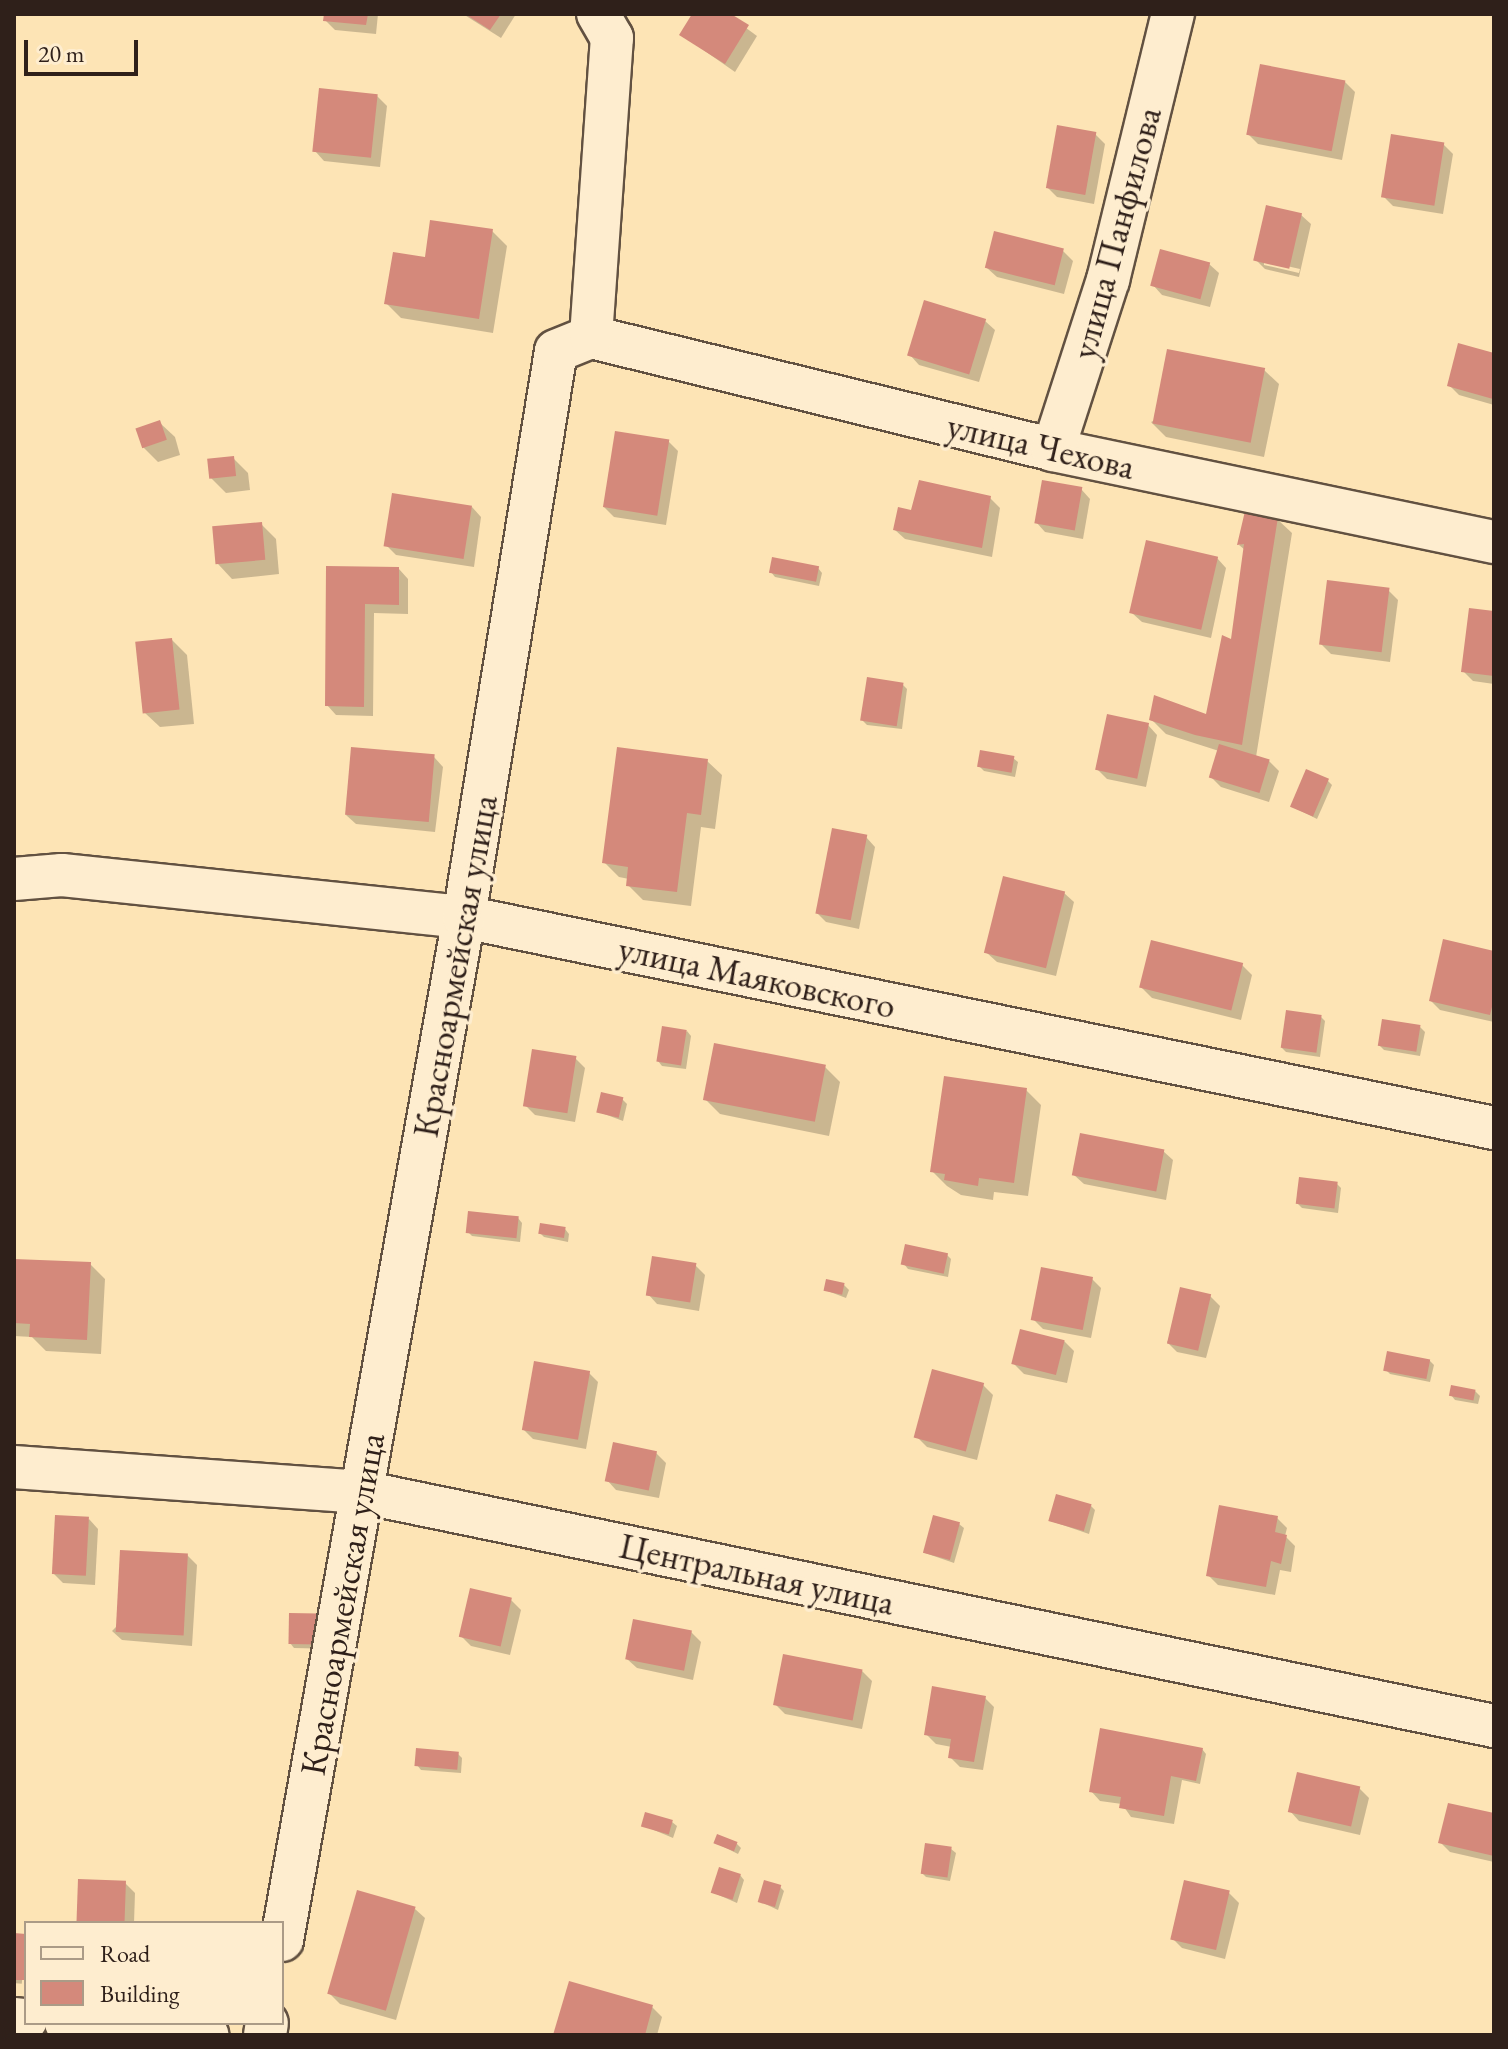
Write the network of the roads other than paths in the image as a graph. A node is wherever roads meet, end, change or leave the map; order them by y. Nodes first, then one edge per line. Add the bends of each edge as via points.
1 (598, 14) edge
2 (1173, 14) edge
3 (591, 337) junction
4 (1053, 450) junction
5 (1494, 542) edge
6 (14, 879) edge
7 (464, 917) junction
8 (1494, 1128) edge
9 (14, 1467) edge
10 (362, 1492) junction
11 (1494, 1726) edge
12 (284, 1929) edge
13 (90, 2025) edge
14 (207, 2035) edge

1 - 3 street via 612,38
2 - 4 street, улица Панфилова via 1108,280
3 - 4 street, улица Чехова
3 - 7 street, Красноармейская улица via 556,351
4 - 5 street, улица Чехова
6 - 7 street, улица Маяковского via 62,875
7 - 8 street, улица Маяковского
7 - 10 street, Красноармейская улица
9 - 10 street, Центральная улица
10 - 11 street, Центральная улица
10 - 12 street, Красноармейская улица
13 - 14 street

